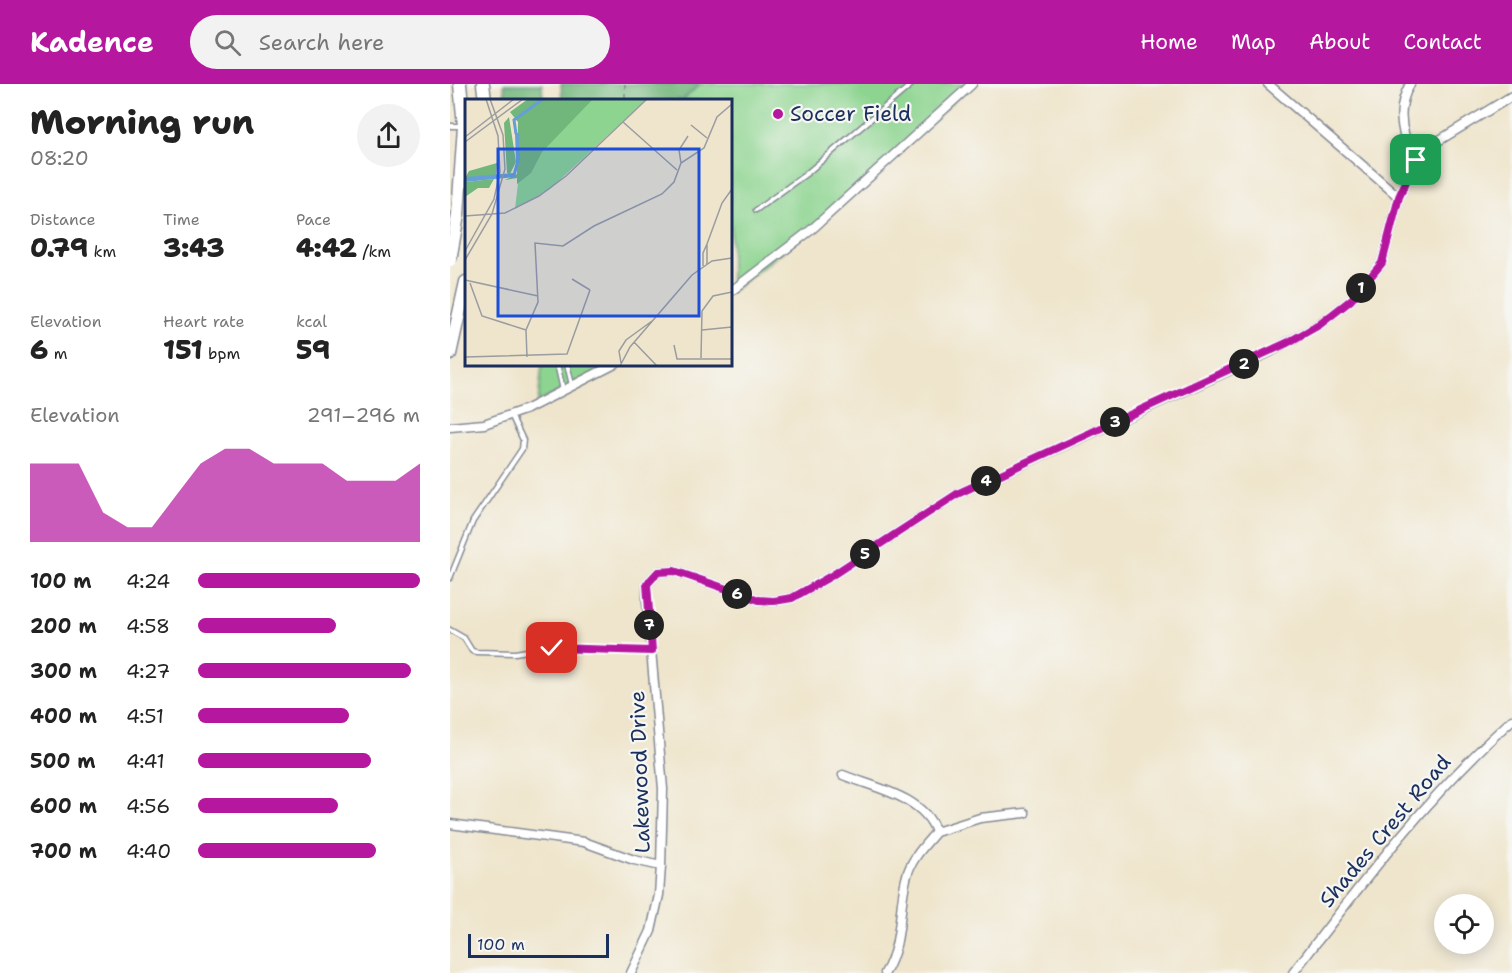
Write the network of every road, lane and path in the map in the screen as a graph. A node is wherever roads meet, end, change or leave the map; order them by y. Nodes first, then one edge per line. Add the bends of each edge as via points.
1 (460, 84) edge
2 (483, 84) edge
3 (912, 84) edge
4 (972, 84) edge
5 (1268, 84) edge
6 (1410, 84) edge
7 (1512, 96) edge
8 (485, 99) edge
9 (450, 126) edge
10 (464, 126) junction
11 (1416, 160) junction
12 (1399, 197) junction
13 (756, 210) dead end
14 (450, 260) edge
15 (465, 286) edge
16 (732, 290) edge
17 (450, 354) edge
18 (557, 366) edge
19 (567, 366) edge
20 (611, 366) edge
21 (572, 386) junction
22 (563, 390) junction
23 (510, 414) junction
24 (450, 427) edge
25 (450, 578) edge
26 (450, 630) edge
27 (652, 651) junction
28 (1512, 720) edge
29 (843, 775) dead end
30 (1025, 813) dead end
31 (450, 824) edge
32 (936, 832) junction
33 (661, 866) junction
34 (632, 973) edge
35 (885, 973) edge
36 (1293, 973) edge

1 - 10 main road
2 - 8 main road
3 - 13 lane
4 - 16 street via 811,230
5 - 12 street
6 - 11 street via 1400,119
7 - 11 street via 1438,141
9 - 10 lane
10 - 14 main road, bridge via 458,215
11 - 12 street, Lakewood Drive
12 - 27 street, Lakewood Drive via 1382,263 1351,300 1319,325 1270,352 957,494 792,598 759,600 674,571 658,572 647,584
15 - 17 main road
18 - 22 lane
19 - 21 lane
20 - 21 street
21 - 22 street
22 - 23 street
23 - 24 street via 484,424
23 - 25 lane via 523,440 522,449 473,521
26 - 27 lane via 464,638 472,651 484,653 545,648
27 - 33 street, Lakewood Drive via 663,789
28 - 36 street, Shades Crest Road via 1475,753 1378,863
29 - 32 street via 911,802 931,818
30 - 32 street via 980,818
31 - 33 street via 584,842
32 - 35 street via 915,857 906,878 900,933
33 - 34 street, Lakewood Drive via 651,931

